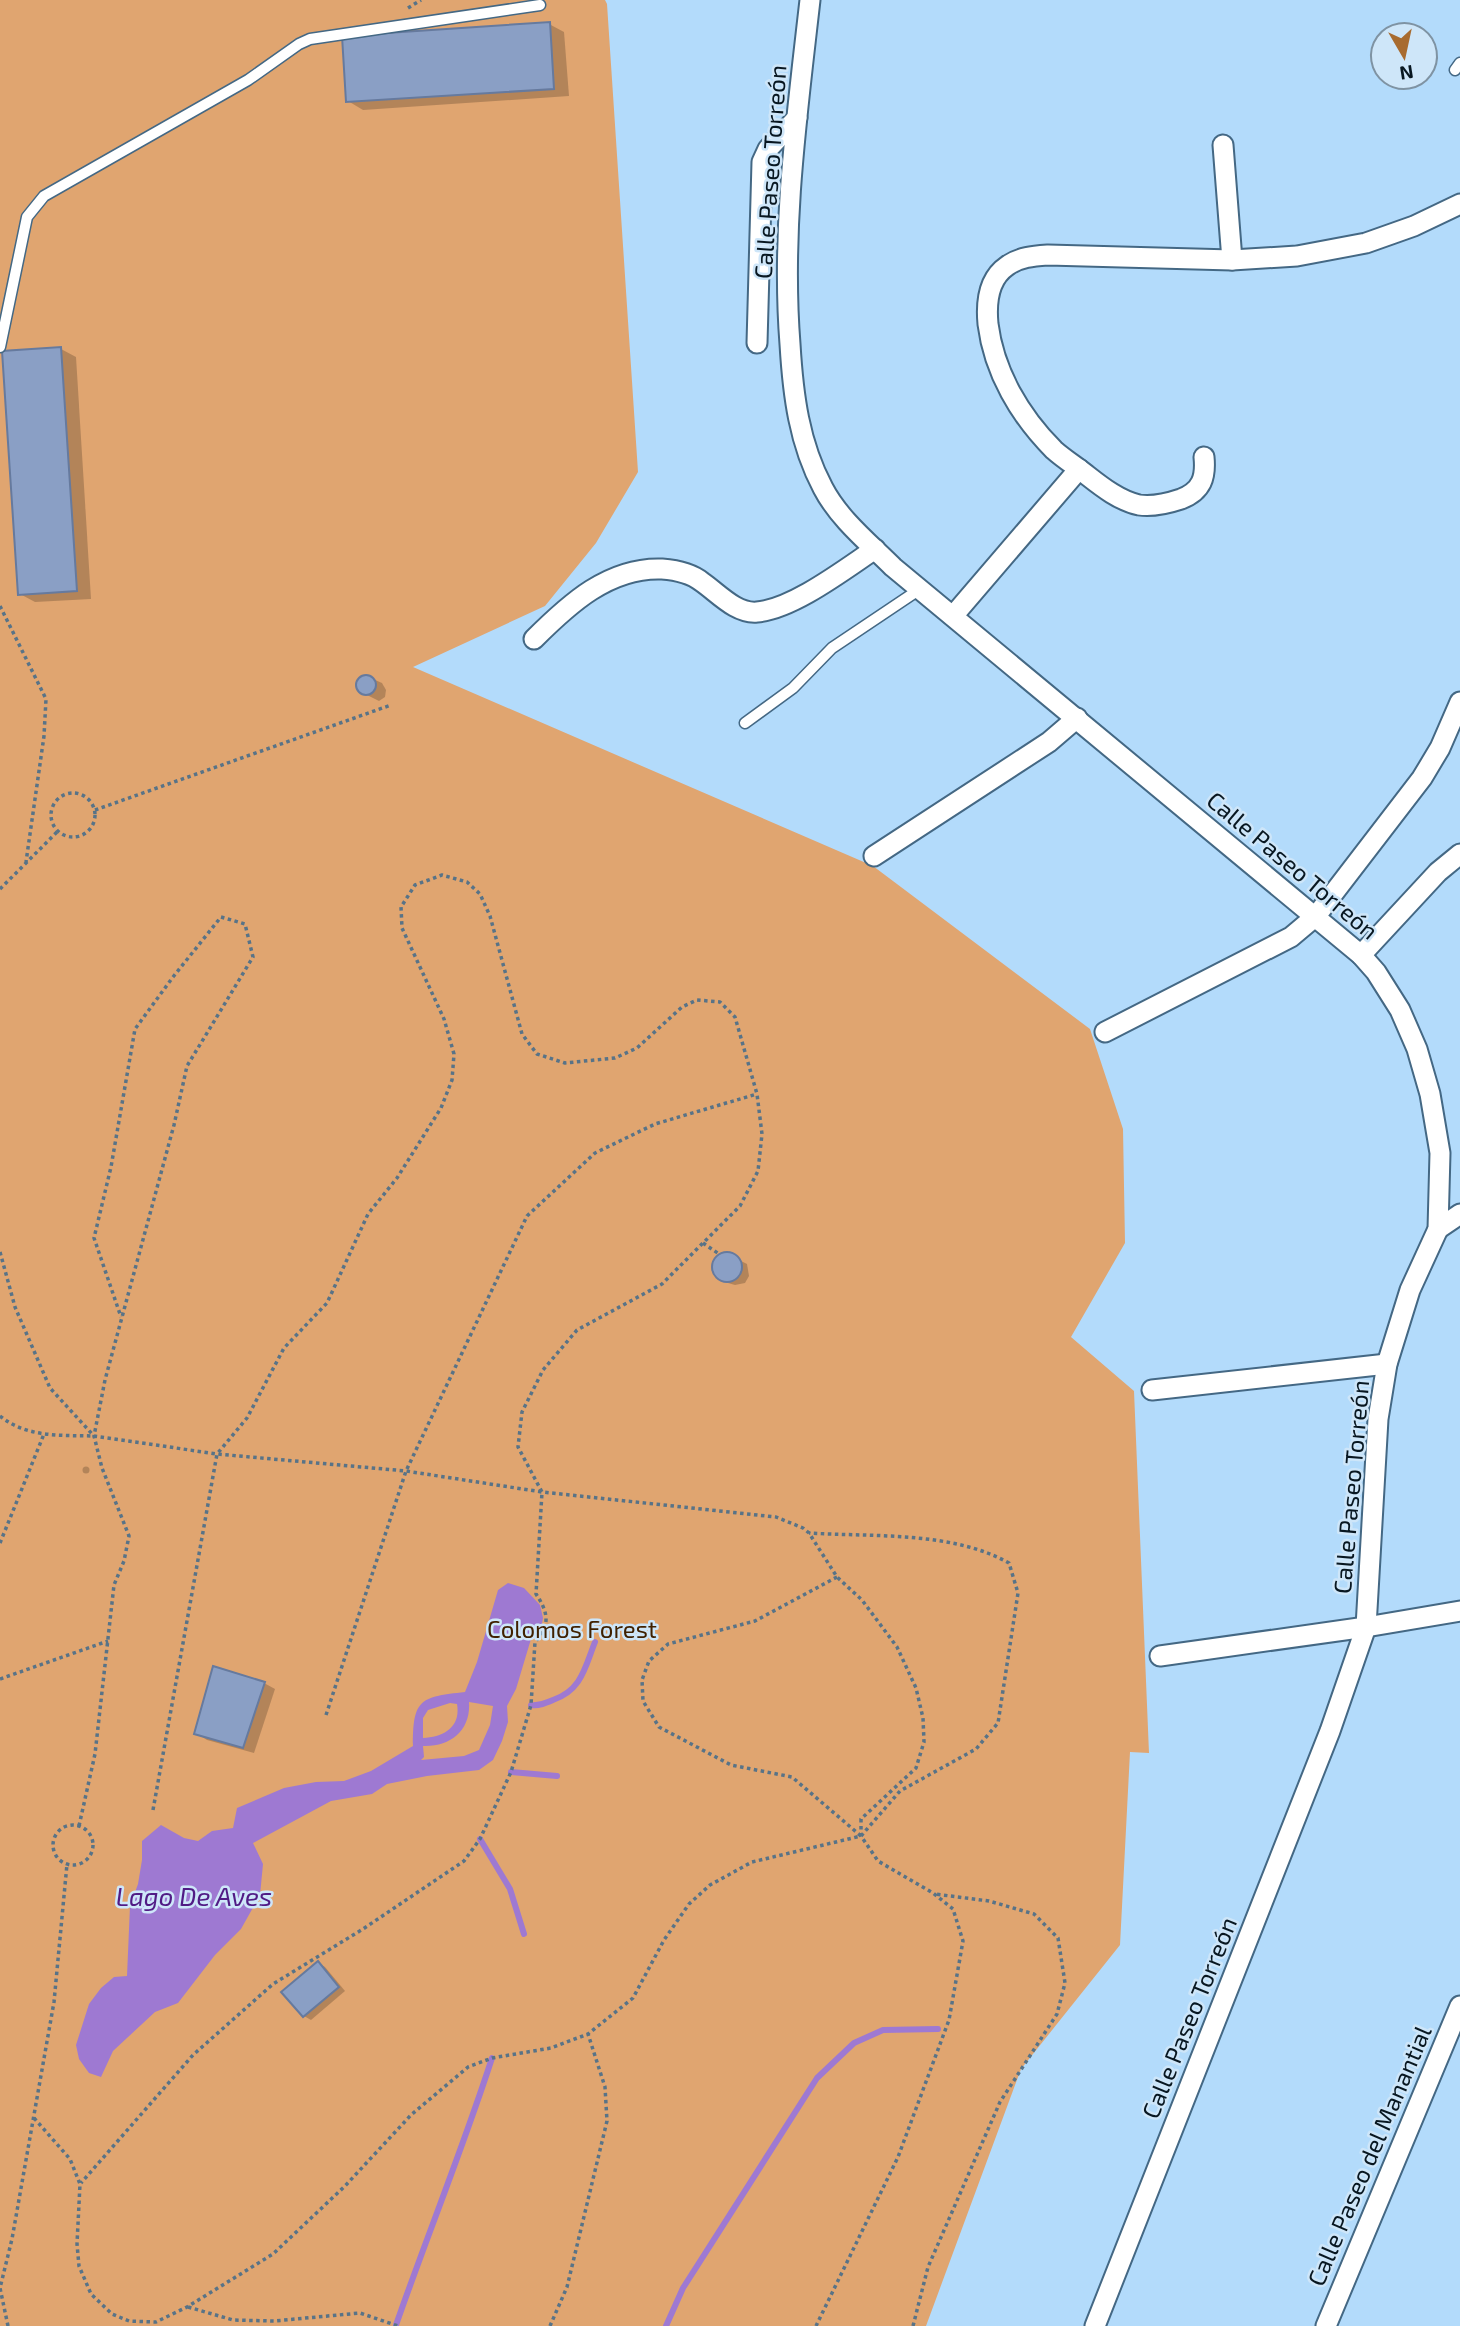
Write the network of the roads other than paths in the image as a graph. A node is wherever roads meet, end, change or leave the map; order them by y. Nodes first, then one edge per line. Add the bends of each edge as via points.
1 (810, 0) edge
2 (540, 5) dead end
3 (797, 118) junction
4 (1223, 145) dead end
5 (1460, 204) edge
6 (1240, 260) junction
7 (757, 343) dead end
8 (0, 347) edge
9 (1204, 457) dead end
10 (1079, 469) junction
11 (876, 549) junction
12 (920, 589) junction
13 (953, 616) junction
14 (534, 639) dead end
15 (1460, 702) edge
16 (1077, 718) junction
17 (745, 723) dead end
18 (1460, 854) edge
19 (874, 856) dead end
20 (1316, 916) junction
21 (1361, 955) junction
22 (1105, 1032) dead end
23 (1460, 1214) edge
24 (1438, 1229) junction
25 (1387, 1364) junction
26 (1152, 1390) dead end
27 (1460, 1611) edge
28 (1366, 1628) junction
29 (1160, 1656) dead end
30 (1460, 2006) edge
31 (1095, 2326) edge
32 (1326, 2326) edge

1 - 3 street, Calle Paseo Torreón
2 - 8 lane via 310,39 248,80 44,196 27,217
3 - 7 street via 762,162
3 - 11 street, Calle Paseo Torreón via 786,243 795,402 808,455 824,491
4 - 6 street
5 - 6 street via 1366,243 1297,256
6 - 10 street via 1048,254 1006,266 992,283 987,307 989,332 1006,386 1055,451
9 - 10 street via 1206,472 1194,492 1153,505 1140,505 1109,492
10 - 13 street
11 - 12 street, Calle Paseo Torreón
11 - 14 street via 818,586 778,607 755,613 731,605 699,579 675,570 618,575 586,593
12 - 13 street, Calle Paseo Torreón
12 - 17 lane via 832,648 793,688
13 - 16 street, Calle Paseo Torreón
15 - 20 street via 1422,778
16 - 19 street via 1049,742
16 - 20 street, Calle Paseo Torreón
18 - 21 street
20 - 21 street, Calle Paseo Torreón
20 - 22 street via 1291,937
21 - 24 street, Calle Paseo Torreón via 1400,1010 1430,1094 1440,1153
23 - 24 street
24 - 25 street, Calle Paseo Torreón via 1410,1290
25 - 26 street
25 - 28 street, Calle Paseo Torreón via 1378,1419
27 - 28 street
28 - 29 street
28 - 31 street, Calle Paseo Torreón via 1330,1731
30 - 32 street, Calle Paseo del Manantial

